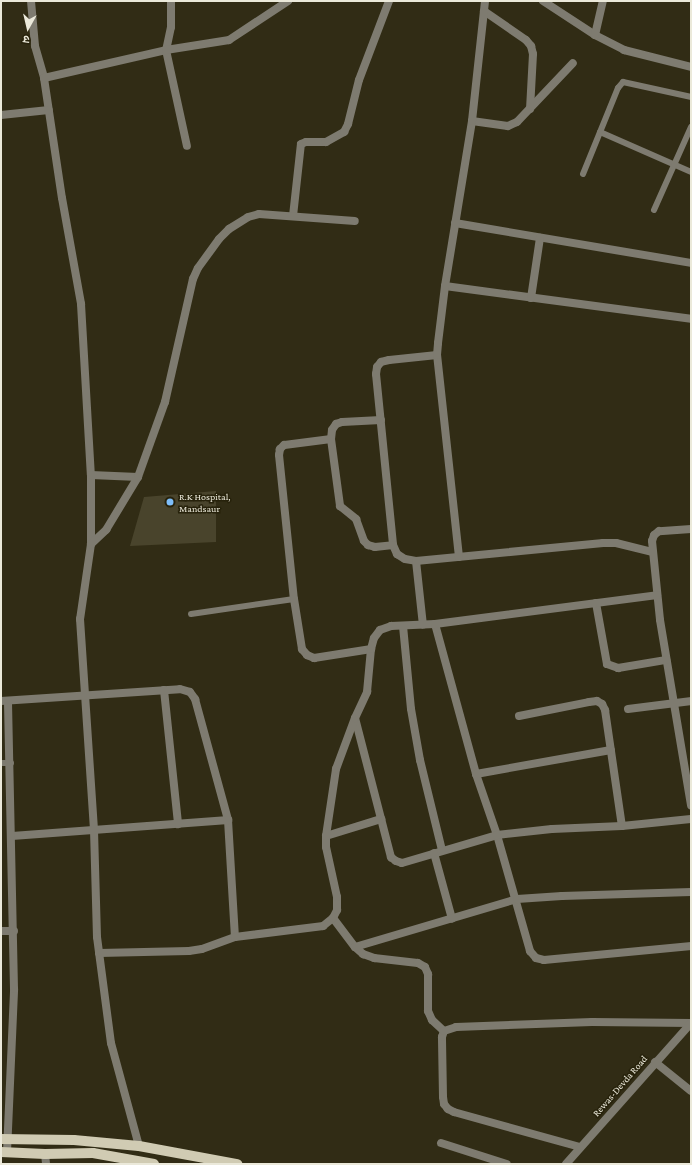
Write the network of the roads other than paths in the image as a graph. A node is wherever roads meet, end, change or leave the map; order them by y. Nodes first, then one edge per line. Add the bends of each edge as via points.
1 (31, 1) edge
2 (170, 1) edge
3 (288, 1) edge
4 (390, 1) edge
5 (485, 1) edge
6 (543, 1) edge
7 (603, 1) edge
8 (484, 11) junction
9 (595, 35) junction
10 (166, 50) junction
11 (573, 63) dead end
12 (691, 67) edge
13 (44, 78) junction
14 (691, 97) edge
15 (530, 109) junction
16 (49, 110) junction
17 (1, 115) edge
18 (472, 121) junction
19 (691, 127) edge
20 (600, 132) junction
21 (187, 146) dead end
22 (674, 165) junction
23 (691, 172) edge
24 (583, 174) dead end
25 (654, 210) dead end
26 (294, 216) junction
27 (355, 221) dead end
28 (455, 223) junction
29 (540, 238) junction
30 (691, 263) edge
31 (445, 286) junction
32 (531, 298) junction
33 (691, 320) edge
34 (437, 355) junction
35 (381, 420) junction
36 (331, 439) junction
37 (91, 475) junction
38 (138, 477) junction
39 (691, 529) edge
40 (90, 544) junction
41 (393, 545) junction
42 (653, 552) junction
43 (460, 557) junction
44 (416, 561) junction
45 (658, 595) junction
46 (294, 599) junction
47 (596, 603) junction
48 (191, 614) dead end
49 (435, 624) junction
50 (423, 625) junction
51 (403, 626) junction
52 (372, 649) junction
53 (666, 660) junction
54 (164, 690) junction
55 (85, 696) junction
56 (4, 701) edge
57 (691, 701) edge
58 (673, 703) junction
59 (628, 709) dead end
60 (519, 716) dead end
61 (355, 718) junction
62 (611, 750) junction
63 (10, 763) junction
64 (1, 764) edge
65 (476, 774) junction
66 (691, 800) edge
67 (381, 819) junction
68 (691, 819) edge
69 (228, 820) junction
70 (178, 824) junction
71 (622, 826) junction
72 (94, 830) junction
73 (497, 835) junction
74 (12, 836) junction
75 (326, 836) junction
76 (442, 850) junction
77 (434, 853) junction
78 (691, 892) edge
79 (516, 900) junction
80 (333, 918) junction
81 (452, 919) junction
82 (1, 931) edge
83 (14, 931) junction
84 (235, 937) junction
85 (691, 946) edge
86 (355, 947) junction
87 (99, 953) junction
88 (691, 1023) edge
89 (444, 1031) junction
90 (655, 1062) junction
91 (691, 1091) edge
92 (4, 1139) edge
93 (74, 1140) junction
94 (441, 1143) dead end
95 (139, 1146) junction
96 (580, 1147) junction
97 (4, 1152) edge
98 (73, 1152) junction
99 (45, 1159) edge
100 (123, 1161) edge
101 (154, 1164) edge
102 (237, 1164) edge
103 (507, 1164) edge
104 (567, 1164) edge

1 - 13 street via 35,46
2 - 10 street via 171,27
3 - 10 street via 229,40
4 - 26 street via 359,80 344,132 326,142 301,144
5 - 8 street
6 - 9 street
7 - 9 street
8 - 15 street via 531,46 533,54
8 - 18 street
9 - 12 street via 624,50
10 - 13 street
10 - 21 street
11 - 15 street
13 - 16 street
14 - 20 lane via 623,82 618,88
15 - 18 street via 517,122 508,126
16 - 17 street
16 - 37 street via 80,293
18 - 28 street
19 - 22 lane
20 - 22 lane
20 - 24 lane
22 - 23 lane
22 - 25 lane
26 - 27 street
26 - 38 street via 248,216 219,239 198,268 193,279 165,402
28 - 29 street
28 - 31 street
29 - 30 street
29 - 32 street
31 - 32 street
31 - 34 street
32 - 33 street
34 - 35 street via 389,360 377,367
34 - 43 street
35 - 36 street via 336,424
35 - 41 street
36 - 41 street via 340,506 356,519 368,545
36 - 46 street via 284,445 280,449
37 - 38 street
37 - 40 street
38 - 40 street via 106,530
39 - 42 street via 658,531 654,535
40 - 55 street via 80,619
41 - 44 street via 397,554
42 - 43 street via 616,543 603,543
42 - 45 street
43 - 44 street
44 - 50 street
45 - 47 street
45 - 53 street
46 - 48 lane
46 - 52 street via 302,649 307,655 314,658
47 - 49 street
47 - 53 street via 607,664 618,668
49 - 50 street
49 - 65 street
50 - 51 street
51 - 52 street via 391,626 380,630 374,638
51 - 76 street via 411,709 420,760
52 - 61 street via 367,692
53 - 58 street
54 - 55 street
54 - 69 street via 180,689 190,692 196,699
54 - 70 street
55 - 56 street
55 - 72 street
56 - 63 street
57 - 58 street
58 - 59 street
58 - 66 street
60 - 62 street via 597,701 605,710
61 - 67 street
61 - 75 street via 336,769
62 - 65 street
62 - 71 street
63 - 64 lane
63 - 74 street
65 - 73 street
67 - 75 street
67 - 77 street via 391,857 396,862 402,863
68 - 71 street
69 - 70 street
69 - 84 street
70 - 72 street
71 - 73 street via 564,828
72 - 74 street
72 - 87 street
73 - 76 street
73 - 79 street
74 - 83 street
75 - 80 street via 337,898 337,910
76 - 77 street
77 - 81 street
78 - 79 street via 577,895
79 - 81 street
79 - 85 street via 530,951 536,958 544,960
80 - 84 street via 323,926
80 - 86 street
81 - 86 street
82 - 83 street
83 - 92 street via 14,988
84 - 87 street via 189,951
86 - 89 street via 363,954 374,958 418,963 425,967 428,974 428,1011 432,1020
87 - 95 street via 111,1043
88 - 89 street via 584,1022 456,1027
88 - 90 street, Rewas-Devda Road
89 - 96 street via 443,1097 448,1109
90 - 91 street
90 - 96 street, Rewas-Devda Road
92 - 93 main road
92 - 97 street
93 - 95 main road
93 - 98 main road
94 - 103 street
95 - 102 main road
96 - 104 street, Rewas-Devda Road
97 - 99 main road
98 - 99 main road
98 - 100 main road via 93,1153
100 - 101 main road

